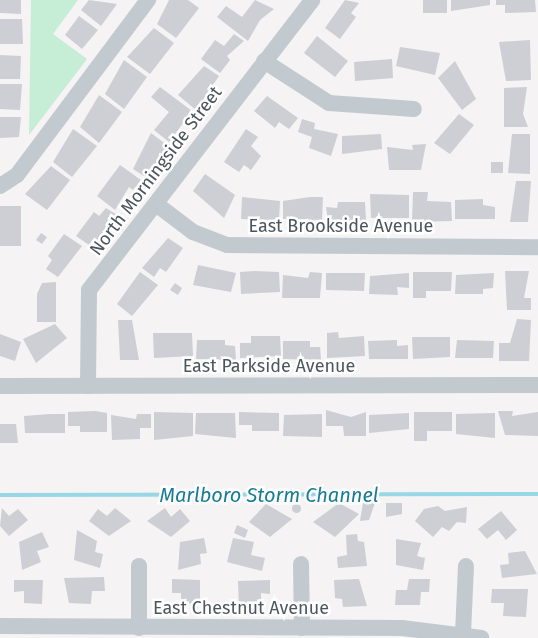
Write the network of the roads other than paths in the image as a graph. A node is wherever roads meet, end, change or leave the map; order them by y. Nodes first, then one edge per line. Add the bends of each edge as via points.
1 (148, 0) edge
2 (312, 0) edge
3 (264, 61) junction
4 (414, 110) dead end
5 (0, 186) edge
6 (156, 204) junction
7 (538, 247) edge
8 (538, 385) edge
9 (0, 386) edge
10 (88, 386) junction
11 (301, 564) dead end
12 (139, 566) dead end
13 (466, 566) dead end
14 (0, 626) edge
15 (139, 628) junction
16 (302, 628) junction
17 (463, 634) junction
18 (481, 638) edge

1 - 5 street via 18,175
2 - 3 street, North Morningside Street
3 - 4 street via 329,103
3 - 6 street, North Morningside Street
6 - 7 street, East Brookside Avenue via 193,232 227,244
6 - 10 street, North Morningside Street via 89,290
8 - 10 street, East Parkside Avenue
9 - 10 street, East Parkside Avenue
11 - 16 street
12 - 15 street
13 - 17 street
14 - 15 street, East Chestnut Avenue
15 - 16 street, East Chestnut Avenue
16 - 17 street, East Chestnut Avenue
17 - 18 street, East Chestnut Avenue

